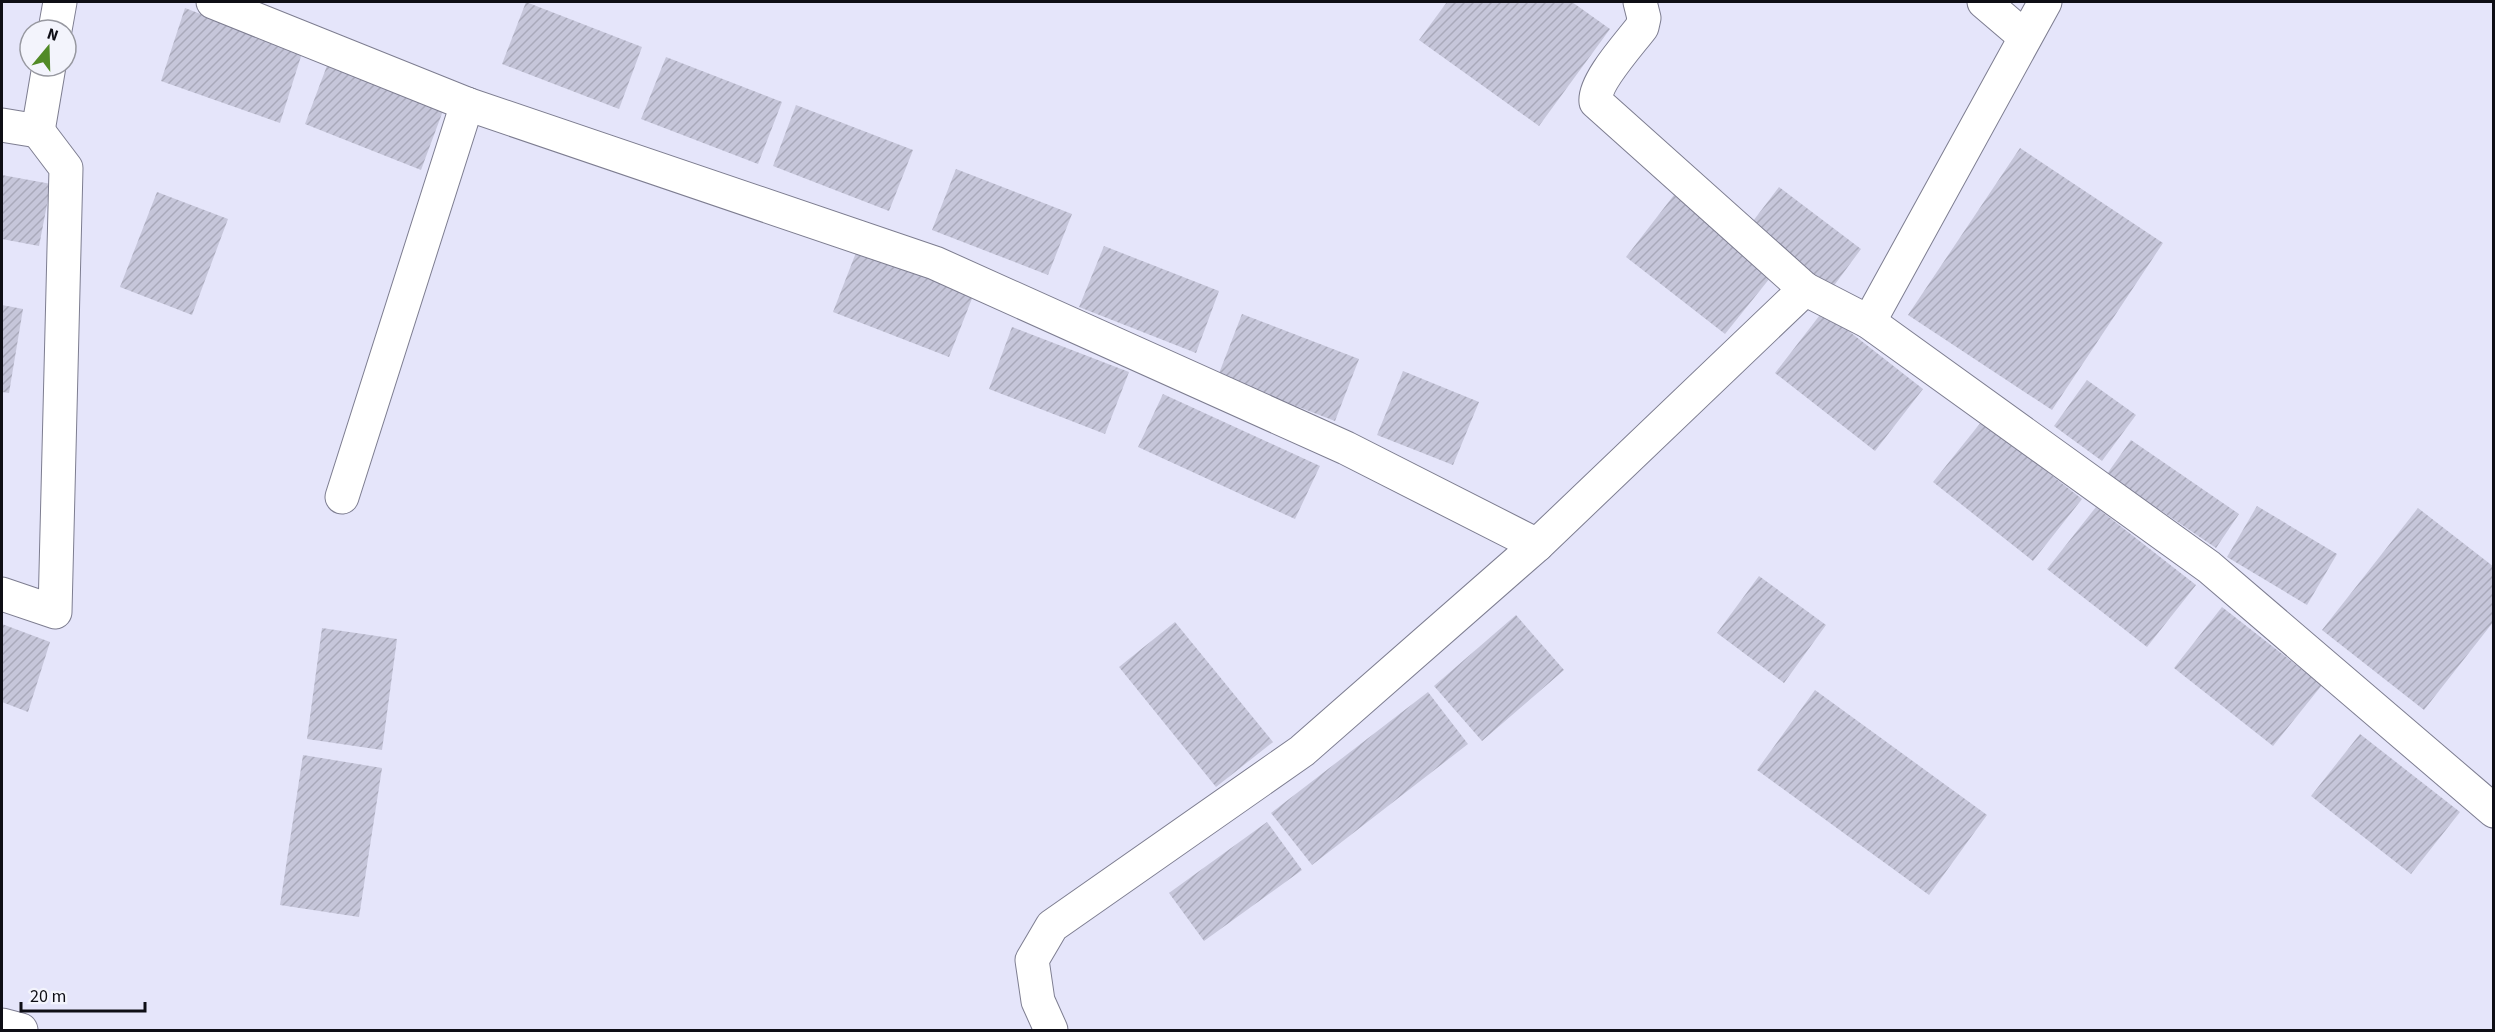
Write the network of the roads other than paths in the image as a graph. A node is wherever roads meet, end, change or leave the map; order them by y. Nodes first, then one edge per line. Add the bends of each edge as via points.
1 (60, 2) edge
2 (213, 2) edge
3 (1641, 2) edge
4 (1984, 2) edge
5 (2045, 2) edge
6 (57, 18) edge
7 (2025, 37) junction
8 (47, 78) edge
9 (467, 105) junction
10 (2, 125) edge
11 (38, 131) junction
12 (1805, 289) junction
13 (1869, 322) junction
14 (342, 497) dead end
15 (1537, 545) junction
16 (2, 594) edge
17 (2493, 811) edge
18 (2, 1025) edge
19 (21, 1030) edge
20 (1052, 1030) edge

1 - 6 street
2 - 9 street
3 - 12 street via 1642,27 1600,83 1596,102
4 - 7 street
5 - 7 street
7 - 13 street
8 - 11 street
9 - 14 street
9 - 15 street via 935,263 1346,448
10 - 11 street
11 - 16 street via 66,168 55,612
12 - 13 street
12 - 15 street
13 - 17 street via 2209,567
15 - 20 street via 1302,751 1052,926 1032,960 1038,1001
18 - 19 street

